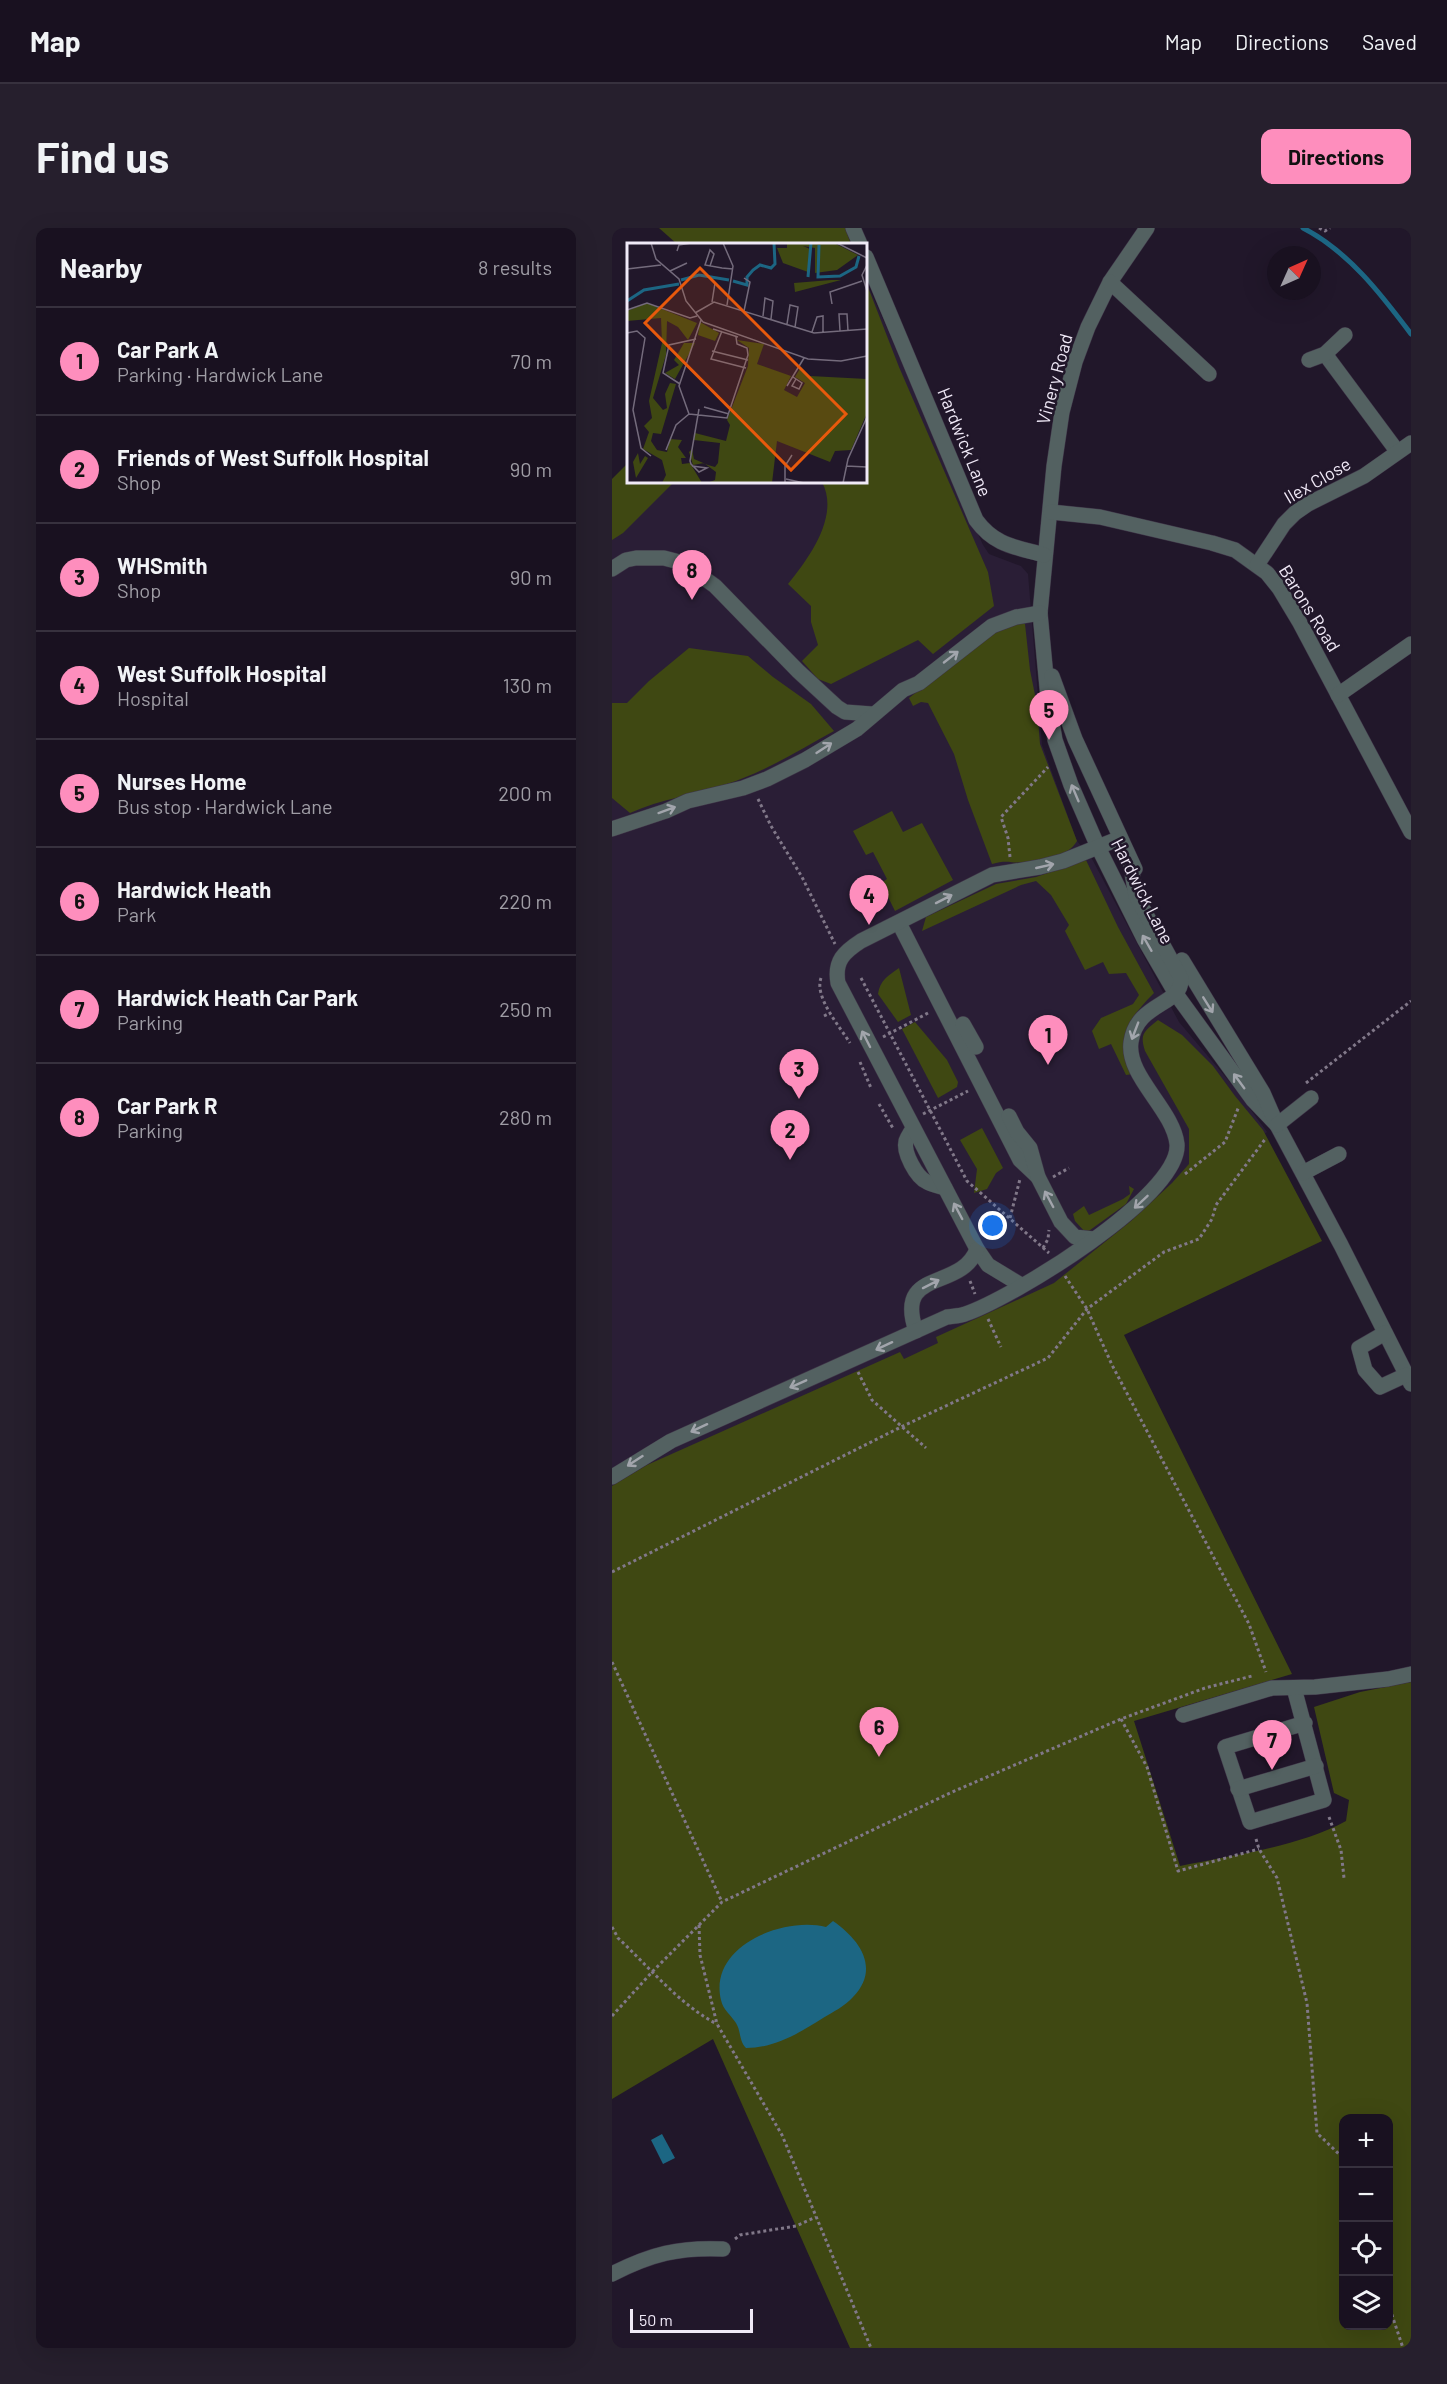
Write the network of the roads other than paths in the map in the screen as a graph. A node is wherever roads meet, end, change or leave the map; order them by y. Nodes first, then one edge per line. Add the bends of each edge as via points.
1 (853, 228) edge
2 (1147, 228) edge
3 (860, 243) edge
4 (867, 259) edge
5 (1110, 282) junction
6 (1345, 335) dead end
7 (1325, 354) junction
8 (1309, 360) dead end
9 (1209, 374) dead end
10 (1411, 443) edge
11 (1397, 451) junction
12 (1051, 512) junction
13 (1044, 555) junction
14 (1257, 564) junction
15 (612, 569) edge
16 (1040, 613) junction
17 (1043, 644) junction
18 (1411, 644) edge
19 (1338, 695) junction
20 (837, 707) junction
21 (872, 714) junction
22 (843, 736) junction
23 (612, 829) edge
24 (1411, 832) edge
25 (1123, 845) junction
26 (1091, 849) junction
27 (1130, 861) junction
28 (903, 920) junction
29 (938, 978) dead end
30 (1171, 998) junction
31 (956, 1012) dead end
32 (976, 1047) dead end
33 (992, 1082) dead end
34 (1307, 1092) road end
35 (1273, 1130) junction
36 (1339, 1154) dead end
37 (1303, 1173) junction
38 (1038, 1177) junction
39 (1094, 1239) junction
40 (977, 1249) junction
41 (1021, 1285) junction
42 (916, 1331) junction
43 (1385, 1333) junction
44 (1409, 1380) edge
45 (612, 1477) edge
46 (1411, 1674) edge
47 (1294, 1688) junction
48 (1183, 1715) dead end
49 (1305, 1723) junction
50 (1316, 1766) junction
51 (1238, 1789) junction
52 (723, 2249) road end
53 (612, 2274) edge

1 - 3 street
2 - 5 street, Vinery Road
4 - 13 street, Hardwick Lane via 976,520 997,542
5 - 9 street
5 - 12 street, Vinery Road via 1074,363 1062,412
6 - 7 street
7 - 8 street
7 - 11 street
10 - 11 street, Ilex Close
11 - 14 street, Ilex Close via 1364,476 1295,513
12 - 13 street, Vinery Road
12 - 14 street, Barons Road via 1100,517 1212,543 1235,550
13 - 16 street, Hardwick Lane
14 - 19 street, Barons Road via 1279,588
15 - 20 street via 626,560 656,558 683,563 695,570
16 - 17 street, Hardwick Lane
21 -> 16 street via 992,626
17 - 25 street, Hardwick Lane via 1059,701
26 -> 17 street, Hardwick Lane via 1087,820 1055,740
18 - 19 street
19 - 24 street, Barons Road
20 - 21 street via 845,712
20 - 22 street
21 - 22 street
23 -> 22 street via 688,801 751,785 805,760
25 - 26 street via 1113,841
25 - 27 street, Hardwick Lane
28 -> 26 street via 992,875 1063,861
30 -> 26 street, Hardwick Lane via 1144,939
27 - 30 street via 1136,896 1181,978 1181,986
27 -> 35 street, Hardwick Lane via 1201,995 1263,1093
28 - 29 street
28 - 38 street via 1020,1160
40 -> 28 street via 837,983 835,971 846,951
35 -> 30 street, Hardwick Lane via 1219,1053
30 -> 39 street via 1143,1015 1131,1044 1136,1066 1174,1132 1174,1158 1165,1175 1137,1207
31 - 32 street
33 - 38 street via 1017,1132 1030,1148
34 - 35 street
35 - 37 street, Hardwick Lane
36 - 37 street
37 - 43 street, Hardwick Lane
39 -> 38 street via 1075,1237 1061,1221
39 - 41 street
40 - 41 street via 995,1270
42 -> 40 street via 910,1314 911,1300 920,1289 973,1259
41 - 42 street via 1005,1297
42 -> 45 street via 671,1441
43 - 44 street, Hardwick Lane
43 - 44 street via 1359,1348 1365,1370 1380,1387
46 - 47 street
47 - 48 street via 1272,1688
47 - 49 street
49 - 50 street
49 - 51 street via 1225,1747
50 - 51 street
50 - 51 street via 1324,1800 1250,1822
52 - 53 street via 663,2253

